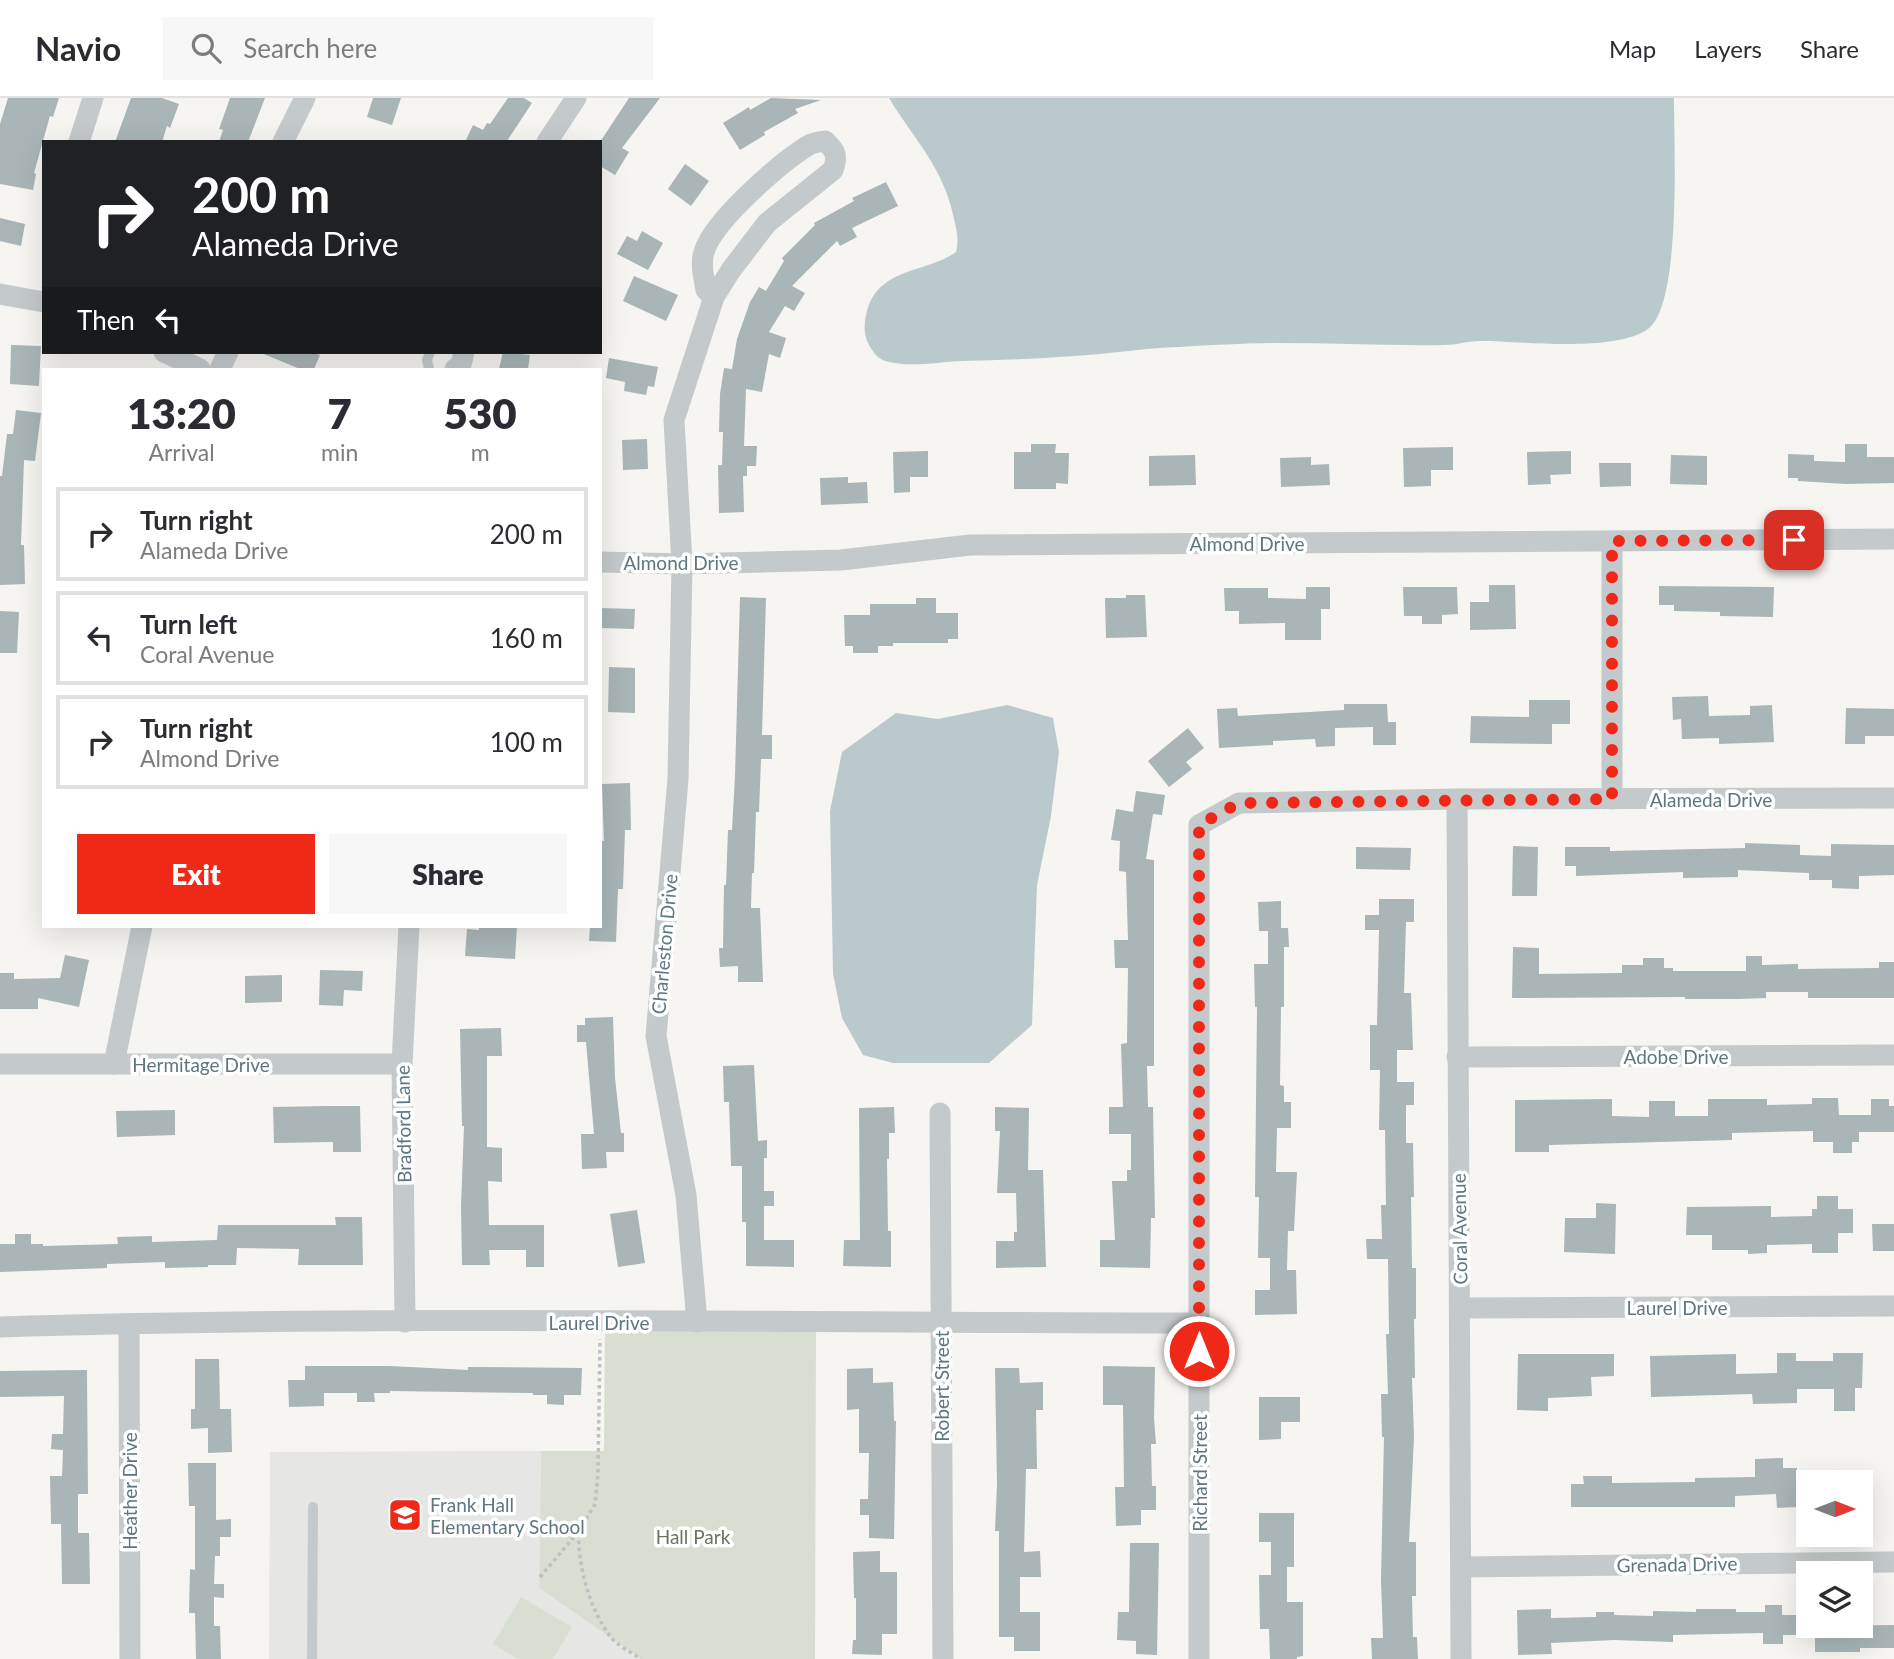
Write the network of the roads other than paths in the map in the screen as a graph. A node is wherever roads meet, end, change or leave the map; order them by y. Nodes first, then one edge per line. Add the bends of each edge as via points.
1 (93, 98) edge
2 (305, 98) edge
3 (576, 98) edge
4 (80, 140) edge
5 (284, 140) edge
6 (548, 140) edge
7 (0, 294) edge
8 (714, 297) junction
9 (42, 302) edge
10 (168, 354) edge
11 (198, 368) edge
12 (1894, 539) edge
13 (1612, 541) junction
14 (602, 562) edge
15 (682, 564) junction
16 (1894, 797) edge
17 (1457, 799) junction
18 (1612, 799) junction
19 (1199, 825) joint
20 (142, 928) edge
21 (409, 928) edge
22 (1894, 1055) edge
23 (1457, 1058) junction
24 (0, 1063) edge
25 (114, 1063) junction
26 (402, 1063) junction
27 (940, 1113) dead end
28 (1894, 1306) edge
29 (1461, 1308) junction
30 (405, 1322) junction
31 (697, 1322) junction
32 (940, 1323) junction
33 (1199, 1323) junction
34 (128, 1324) junction
35 (0, 1327) edge
36 (313, 1507) dead end
37 (1894, 1562) edge
38 (1461, 1566) junction
39 (130, 1659) edge
40 (312, 1659) edge
41 (943, 1659) edge
42 (1199, 1659) edge
43 (1461, 1659) edge

1 - 4 street
2 - 5 street
3 - 6 street
7 - 9 street
8 - 8 street, Charleston Drive via 768,223 833,170 835,150 825,141 811,144 726,218 702,255 706,290
8 - 15 street, Charleston Drive via 674,420
10 - 11 street
12 - 13 street, Almond Drive
13 - 15 street, Almond Drive via 970,545 841,560
13 - 18 street
14 - 15 street, Almond Drive
15 - 31 street, Charleston Drive via 678,779 656,1036 686,1195
16 - 18 street, Alameda Drive
17 - 18 street, Alameda Drive
17 - 19 street, Alameda Drive via 1239,803
17 - 23 street, Coral Avenue
19 - 33 street, Richard Street
20 - 25 street
21 - 26 street, Bradford Lane
22 - 23 street, Adobe Drive
23 - 29 street, Coral Avenue
24 - 25 street, Hermitage Drive
25 - 26 street, Hermitage Drive
26 - 30 street, Bradford Lane
27 - 32 street, Robert Street
28 - 29 street, Laurel Drive
29 - 38 street, Coral Avenue
30 - 31 street, Laurel Drive
30 - 34 street, Laurel Drive
31 - 32 street, Laurel Drive
32 - 33 street, Laurel Drive
32 - 41 street, Robert Street
33 - 42 street, Richard Street
34 - 35 street, Laurel Drive
34 - 39 street, Heather Drive
36 - 40 lane
37 - 38 street, Grenada Drive
38 - 43 street, Coral Avenue

